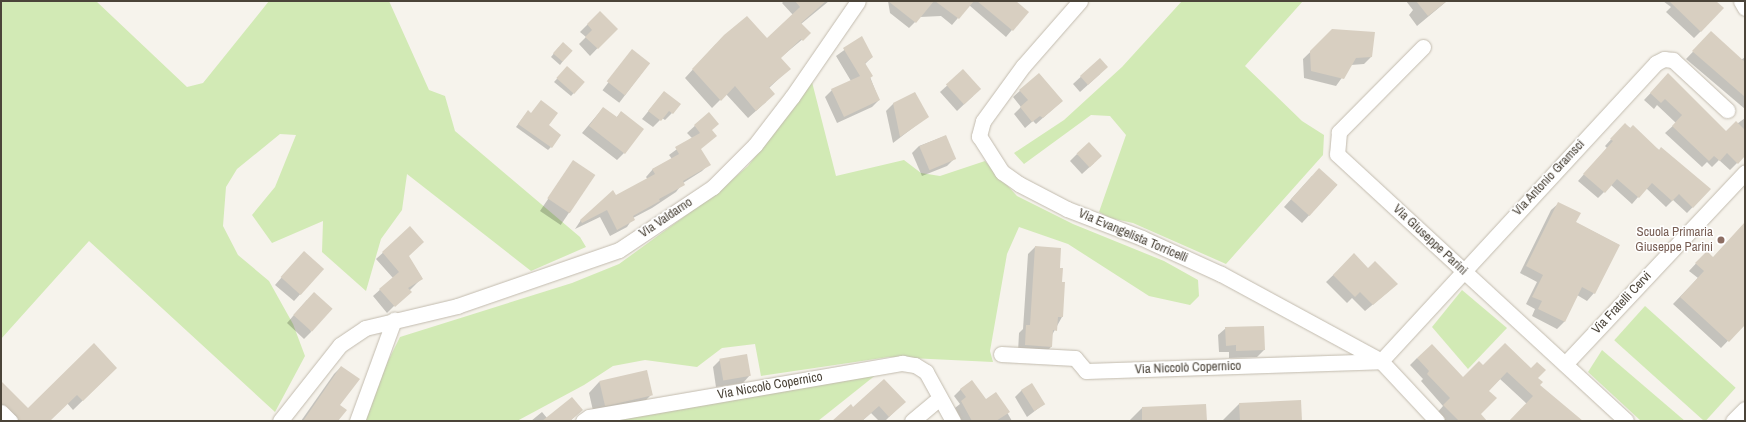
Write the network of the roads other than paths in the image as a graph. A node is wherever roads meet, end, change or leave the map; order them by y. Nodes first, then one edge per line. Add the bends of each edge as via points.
1 (858, 1) edge
2 (1080, 1) edge
3 (1741, 1) edge
4 (1745, 8) edge
5 (1423, 47) dead end
6 (1727, 110) dead end
7 (1745, 172) edge
8 (1463, 271) junction
9 (394, 320) junction
10 (1001, 354) dead end
11 (1381, 361) junction
12 (1565, 364) junction
13 (938, 399) junction
14 (1745, 408) edge
15 (1, 412) edge
16 (1430, 418) edge
17 (10, 421) edge
18 (280, 421) edge
19 (357, 421) edge
20 (583, 421) edge
21 (912, 421) edge
22 (953, 421) edge
23 (1626, 421) edge
24 (1733, 421) edge

1 - 9 street, Via Valdarno via 792,97 755,145 713,187 618,250 458,306
2 - 11 street, Via Evangelista Torricelli via 1023,66 983,121 979,136 1002,172 1018,184 1067,209 1142,238 1221,274
3 - 4 street
5 - 8 street, Via Giuseppe Parini via 1339,132 1337,154
6 - 8 street, Via Antonio Gramsci via 1673,60 1664,59 1656,63
7 - 12 street, Via Fratelli Cervi
8 - 11 street, Via Antonio Gramsci
8 - 12 street, Via Giuseppe Parini
9 - 18 street, Via Valdarno via 364,328 340,345
9 - 19 street
10 - 11 street, Via Niccolò Copernico via 1075,358 1086,371
11 - 16 street, Via Evangelista Torricelli
12 - 23 street, Via Giuseppe Parini
13 - 20 street, Via Niccolò Copernico via 926,372 915,365 902,363 589,417
13 - 21 street
13 - 22 street, Via Niccolò Copernico
14 - 24 street
15 - 17 street

